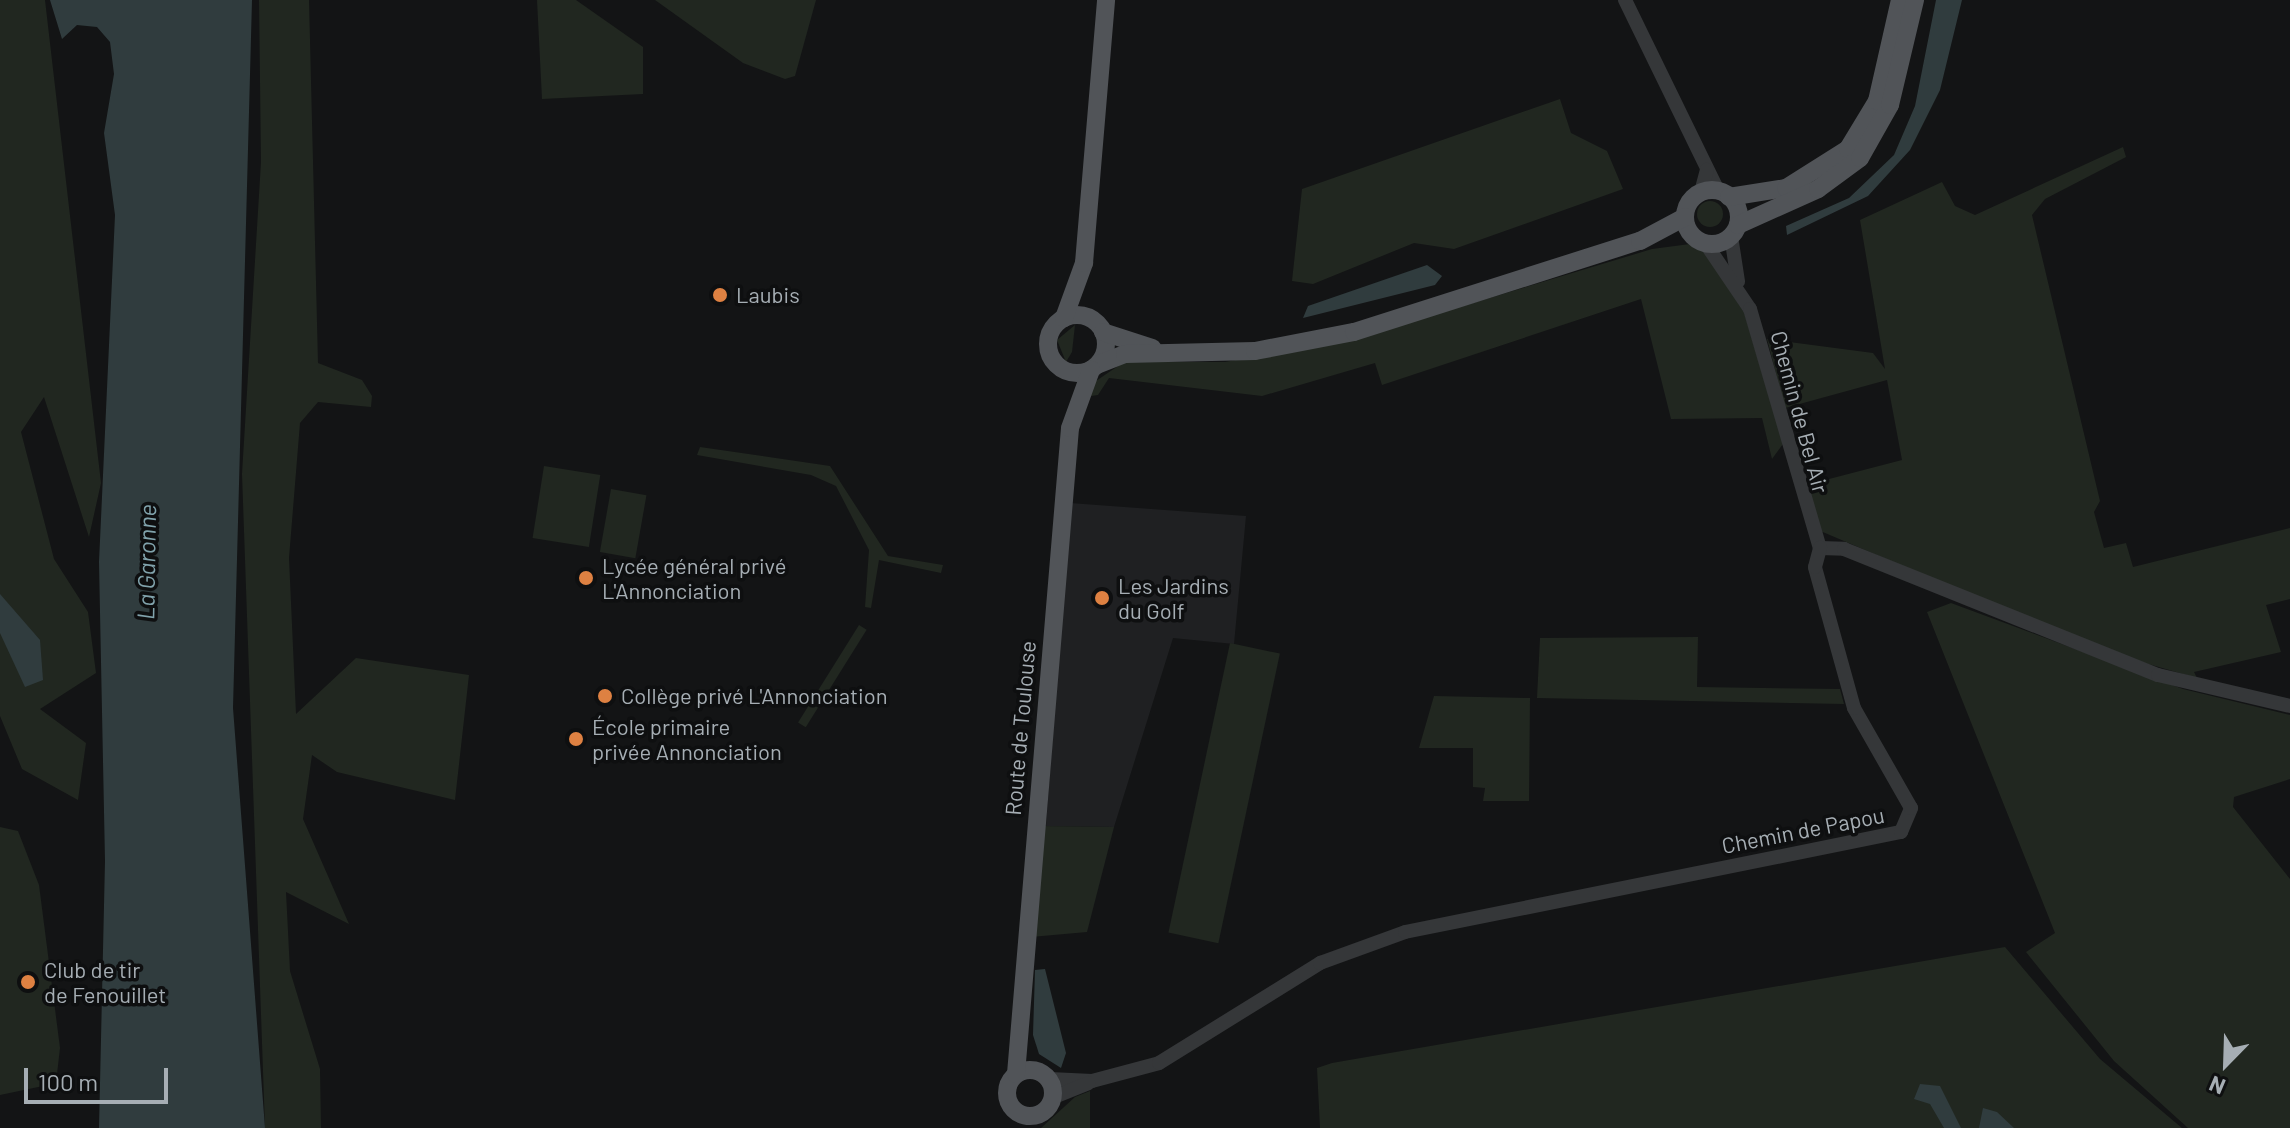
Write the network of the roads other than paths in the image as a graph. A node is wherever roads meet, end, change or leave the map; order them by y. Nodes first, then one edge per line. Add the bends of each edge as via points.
1 (1106, 0) edge
2 (1625, 0) edge
3 (1900, 0) edge
4 (1915, 0) edge
5 (1716, 193) junction
6 (1685, 217) junction
7 (1734, 230) junction
8 (1640, 241) junction
9 (1701, 241) junction
10 (1084, 263) junction
11 (1738, 286) junction
12 (1064, 318) junction
13 (1098, 326) junction
14 (1162, 351) junction
15 (1056, 365) junction
16 (1095, 367) junction
17 (1070, 428) junction
18 (1820, 548) junction
19 (2290, 706) edge
20 (1038, 1080) junction
21 (1014, 1120) edge
22 (1030, 1122) edge

1 - 10 main road
2 - 5 street
3 - 5 main road via 1877,101 1848,149 1800,182
4 - 7 main road via 1890,105 1860,158 1818,189
5 - 6 main road
5 - 7 main road
6 - 8 main road
6 - 9 main road
7 - 9 main road
7 - 11 street, Chemin de Bel Air
8 - 9 main road
8 - 14 main road via 1322,340 1255,351
9 - 11 street, Chemin de Bel Air
10 - 12 main road
10 - 13 main road
11 - 18 street, Chemin de Bel Air
12 - 13 main road
12 - 15 main road via 1048,337
13 - 14 main road
13 - 16 main road
14 - 16 main road
15 - 16 main road via 1073,374
15 - 17 main road, Route de Toulouse
16 - 17 main road, Route de Toulouse
17 - 20 main road, Route de Toulouse via 1020,1032
18 - 19 street via 1844,549 2146,671
18 - 20 street, Chemin de Papou via 1815,567 1854,708 1911,808 1901,832 1361,945 1304,971 1183,1052 1092,1081
20 - 21 main road via 1007,1090
20 - 22 main road
21 - 22 main road

